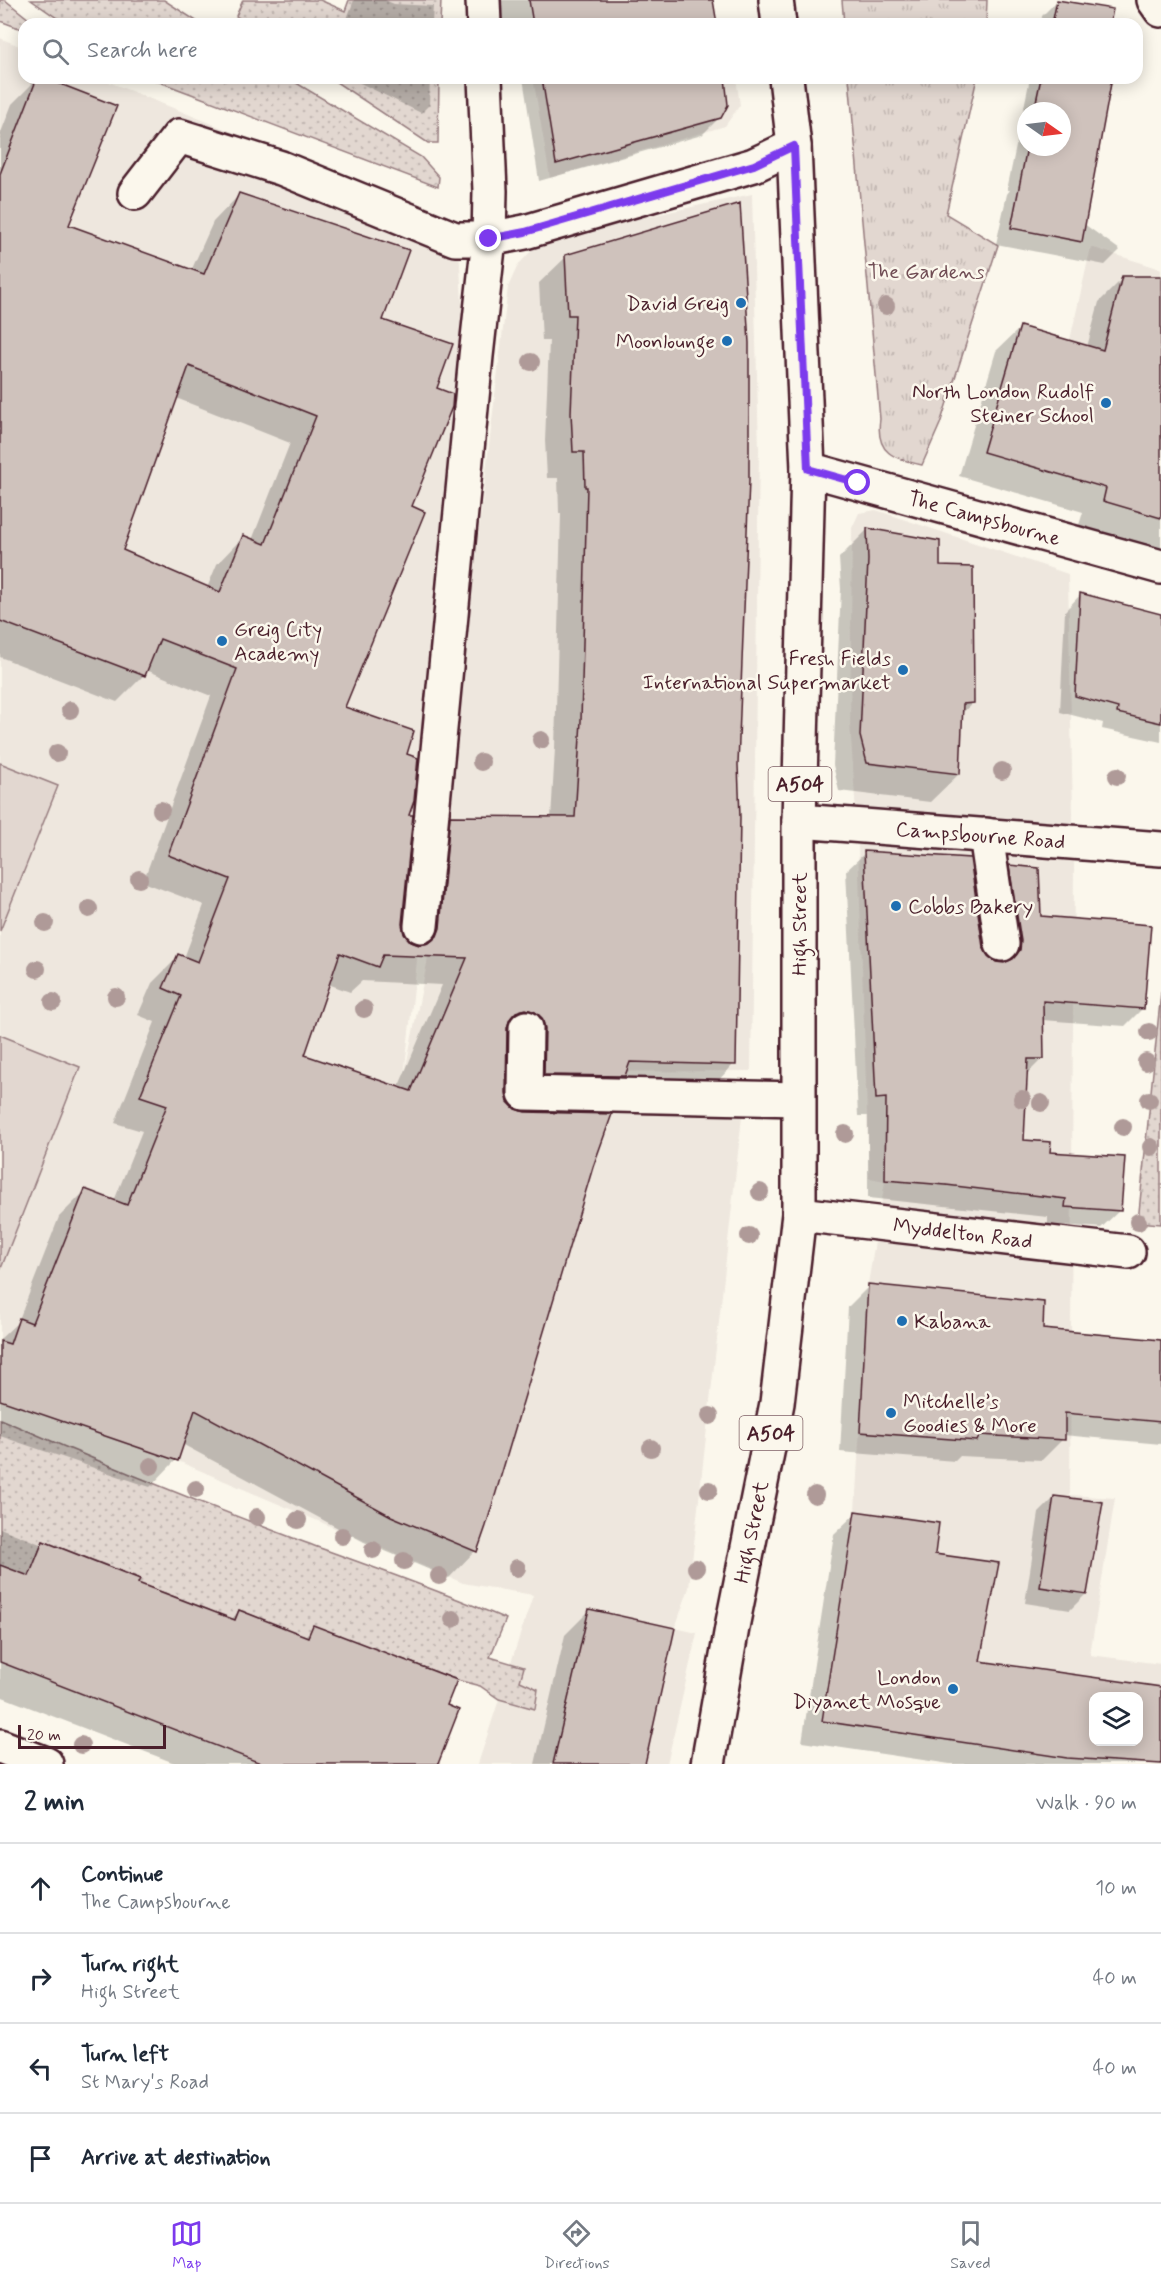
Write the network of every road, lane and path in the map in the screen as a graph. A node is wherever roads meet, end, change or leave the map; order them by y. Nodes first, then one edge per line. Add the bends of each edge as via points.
1 (483, 0) edge
2 (776, 0) edge
3 (1154, 0) edge
4 (1161, 10) edge
5 (484, 18) edge
6 (778, 18) edge
7 (485, 84) edge
8 (787, 84) edge
9 (794, 146) junction
10 (135, 193) dead end
11 (489, 239) junction
12 (808, 469) junction
13 (1161, 567) edge
14 (799, 821) junction
15 (986, 835) junction
16 (1161, 849) edge
17 (422, 926) dead end
18 (1002, 944) dead end
19 (526, 1028) dead end
20 (798, 1099) junction
21 (799, 1214) junction
22 (1128, 1252) dead end
23 (0, 1746) edge
24 (46, 1764) edge
25 (708, 1764) edge

1 - 5 main road
2 - 6 main road
3 - 4 main road
7 - 11 main road
8 - 9 main road, High Street / A504
9 - 11 main road via 754,165
9 - 12 main road, High Street / A504
10 - 11 main road via 178,136 281,168 455,239
11 - 17 main road
12 - 13 main road, The Campsbourne
12 - 14 main road, High Street / A504
14 - 15 main road, Campsbourne Road
14 - 20 main road, High Street / A504
15 - 16 main road, Campsbourne Road
15 - 18 main road
19 - 20 main road via 525,1094
20 - 21 main road, High Street / A504
21 - 22 main road, Myddelton Road
21 - 25 main road, High Street / A504 via 777,1403
23 - 24 main road

